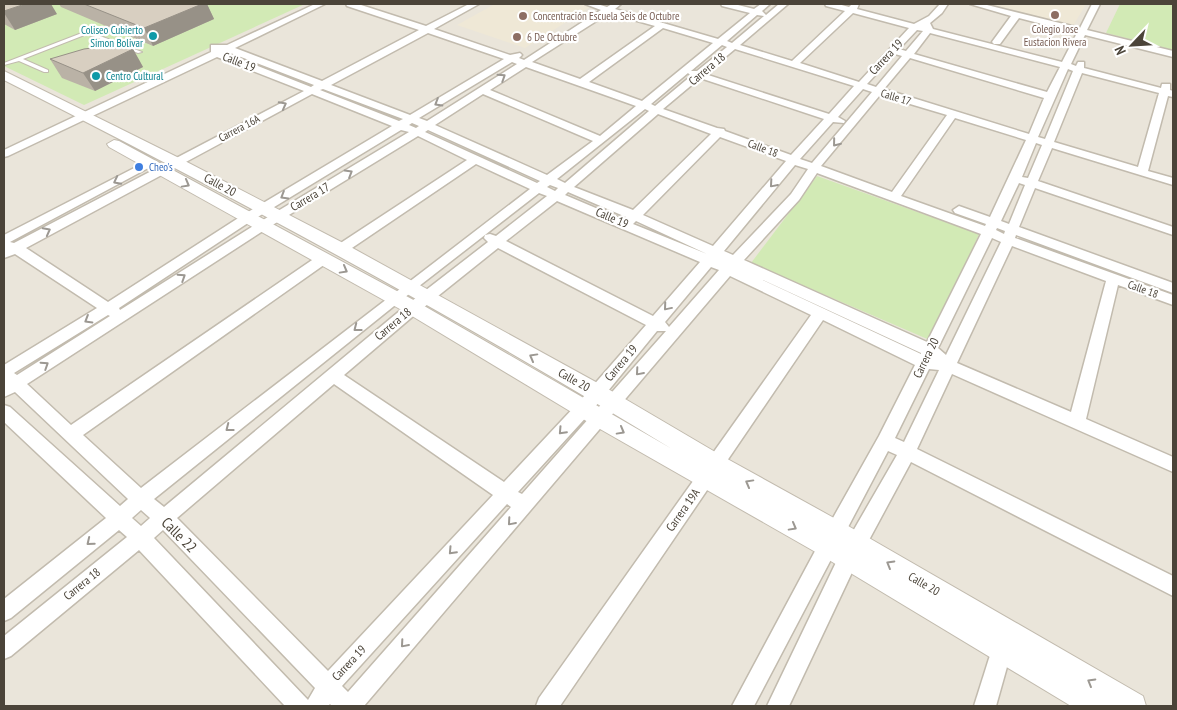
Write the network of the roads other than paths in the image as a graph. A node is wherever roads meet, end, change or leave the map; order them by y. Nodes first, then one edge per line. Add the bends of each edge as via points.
1 (309, 4) edge
2 (321, 4) edge
3 (350, 4) edge
4 (372, 4) edge
5 (454, 4) edge
6 (475, 4) edge
7 (725, 4) edge
8 (766, 4) edge
9 (784, 4) edge
10 (829, 4) edge
11 (944, 4) edge
12 (974, 4) edge
13 (1096, 4) edge
14 (605, 5) edge
15 (854, 6) edge
16 (756, 12) junction
17 (1017, 14) junction
18 (769, 16) junction
19 (426, 24) junction
20 (662, 25) junction
21 (923, 26) junction
22 (1082, 31) junction
23 (723, 39) junction
24 (997, 42) junction
25 (737, 43) junction
26 (219, 50) junction
27 (140, 52) dead end
28 (900, 53) junction
29 (1173, 54) edge
30 (523, 57) junction
31 (19, 59) junction
32 (796, 62) junction
33 (4, 64) edge
34 (1073, 64) junction
35 (685, 70) junction
36 (46, 71) dead end
37 (4, 75) edge
38 (700, 75) junction
39 (586, 80) junction
40 (863, 83) junction
41 (310, 85) junction
42 (4, 87) edge
43 (880, 88) junction
44 (482, 90) junction
45 (1169, 90) edge
46 (1050, 96) junction
47 (646, 102) junction
48 (660, 106) junction
49 (953, 114) junction
50 (74, 116) junction
51 (832, 118) junction
52 (406, 122) junction
53 (851, 124) junction
54 (422, 129) junction
55 (720, 131) junction
56 (1034, 134) junction
57 (1051, 139) junction
58 (601, 140) junction
59 (4, 144) edge
60 (4, 154) edge
61 (796, 156) junction
62 (476, 159) junction
63 (163, 163) junction
64 (818, 164) junction
65 (1143, 168) junction
66 (1173, 173) edge
67 (1016, 177) junction
68 (1173, 182) edge
69 (1032, 183) junction
70 (543, 184) junction
71 (562, 191) junction
72 (898, 192) junction
73 (263, 217) junction
74 (630, 220) junction
75 (990, 227) junction
76 (1173, 231) edge
77 (479, 233) junction
78 (1010, 234) junction
79 (7, 242) edge
80 (498, 242) junction
81 (341, 248) junction
82 (710, 256) junction
83 (323, 259) junction
84 (732, 265) junction
85 (1113, 278) junction
86 (1173, 288) edge
87 (402, 293) junction
88 (1173, 300) edge
89 (420, 302) junction
90 (115, 312) junction
91 (820, 313) junction
92 (654, 323) junction
93 (673, 333) junction
94 (927, 356) junction
95 (948, 365) junction
96 (333, 375) junction
97 (8, 382) edge
98 (596, 392) junction
99 (613, 403) junction
100 (584, 408) junction
101 (4, 412) edge
102 (600, 419) junction
103 (1078, 422) junction
104 (71, 434) junction
105 (885, 440) junction
106 (907, 453) junction
107 (1173, 465) edge
108 (710, 471) junction
109 (505, 493) junction
110 (140, 499) junction
111 (524, 506) junction
112 (120, 518) junction
113 (164, 518) junction
114 (140, 537) junction
115 (831, 538) junction
116 (852, 552) junction
117 (1173, 586) edge
118 (4, 611) edge
119 (4, 649) edge
120 (1002, 649) junction
121 (327, 687) junction
122 (300, 706) edge
123 (317, 706) edge
124 (348, 706) edge
125 (547, 706) edge
126 (743, 706) edge
127 (778, 706) edge
128 (985, 706) edge
129 (1096, 706) edge
130 (1133, 706) edge

1 - 26 street
2 - 26 street
3 - 19 street, Calle 18
4 - 19 street, Calle 18
5 - 19 street, Carrera 16A
6 - 19 street, Carrera 16A
7 - 16 street
8 - 16 street, Carrera 18
9 - 18 street, Carrera 18
10 - 15 street
11 - 21 street, Carrera 19
12 - 17 street
13 - 22 street, Carrera 20
14 - 20 street, Calle 17
14 - 23 street, Calle 17
14 - 30 street, Carrera 17
15 - 21 street
15 - 32 street
16 - 18 street
16 - 23 street, Carrera 18
17 - 22 street
17 - 24 street
18 - 25 street, Carrera 18
19 - 30 street, Calle 18
19 - 41 street, Carrera 16A
20 - 23 street, Calle 17
20 - 39 street
21 - 24 street
21 - 28 street, Carrera 19
21 - 34 street
22 - 29 street
22 - 34 street, Carrera 20
23 - 25 street, Calle 17
23 - 35 street, Carrera 18
24 - 34 street
25 - 32 street, Calle 17
25 - 38 street, Carrera 18
26 - 41 street, Calle 19
26 - 50 street
27 - 31 lane via 87,32
28 - 40 street, Carrera 19
28 - 43 street, Carrera 19
28 - 46 street
30 - 39 street, Calle 18
44 -> 30 street, Carrera 17
30 -> 52 street, Carrera 17
31 - 33 lane
31 - 36 lane
32 - 40 street, Calle 17
34 - 45 street
34 - 46 street, Carrera 20
34 - 57 street, Carrera 20
35 - 38 street
35 - 47 street, Carrera 18
37 - 50 street, Calle 20
38 - 48 street, Carrera 18
38 - 51 street
39 - 47 street, Calle 18
40 - 43 street, Calle 17
40 - 51 street, Carrera 19
41 - 52 street, Calle 19
41 - 63 street, Carrera 16A
42 - 50 street, Calle 20
43 - 49 street, Calle 17
43 - 53 street, Carrera 19
43 - 56 street, Calle 17
44 - 54 street, Carrera 17
44 - 58 street
45 - 65 street
46 - 56 street, Carrera 20
47 - 48 street, Calle 18
47 - 58 street, Carrera 18
48 - 55 street, Calle 18
48 - 61 street, Calle 18
48 - 71 street, Carrera 18
49 - 56 street, Calle 17
49 - 72 street
50 - 59 street
50 - 60 street
50 - 63 street, Calle 20
51 - 53 street
51 - 61 street, Carrera 19
52 - 54 street, Calle 19
52 -> 73 street, Carrera 17
53 -> 64 street, Carrera 19
54 - 62 street, Calle 19
54 - 70 street, Calle 19
73 -> 54 street, Carrera 17
55 - 61 street, Calle 18
55 - 74 street
56 - 57 street, Calle 17
56 - 67 street, Carrera 20
57 - 65 street, Calle 17
57 - 69 street, Carrera 20
58 - 70 street, Carrera 18
61 - 64 street, Calle 18
61 -> 82 street, Carrera 19
62 - 70 street, Calle 19
62 - 81 street
63 - 73 street, Calle 20
63 - 79 street, Carrera 16A
64 - 72 street, Calle 18
64 - 84 street, Carrera 19 via 795,197
65 - 66 street, Calle 17
65 - 68 street, Calle 17
67 - 69 street
67 - 75 street, Carrera 20
69 - 76 street
69 - 78 street, Carrera 20
70 - 71 street, Calle 19
70 - 77 street, Carrera 18
71 - 74 street, Calle 19
71 - 80 street, Carrera 18
72 - 75 street, Calle 18
73 - 81 street, Calle 20
73 - 83 street, Calle 20
73 - 90 street, Carrera 17
74 - 82 street, Calle 19
75 - 78 street, Calle 18
75 - 94 street, Carrera 20
77 - 80 street
77 - 87 street, Carrera 18
78 - 85 street, Calle 18
78 - 86 street, Calle 18
78 - 95 street, Carrera 20
79 - 90 street
80 - 89 street, Carrera 18
80 - 92 street
81 - 87 street, Calle 20
82 - 84 street, Calle 19
82 -> 92 street, Carrera 19
83 -> 87 street, Calle 20
83 - 104 street
84 - 91 street, Calle 19
84 - 93 street, Carrera 19
84 - 94 street, Calle 19
85 - 88 street, Calle 18
85 - 103 street
87 - 89 street, Calle 20
87 -> 110 street, Carrera 18
89 - 96 street, Carrera 18
98 -> 89 street, Calle 20
89 - 100 street, Calle 20
90 - 97 street, Carrera 17
91 - 94 street, Calle 19
91 - 108 street, Carrera 19A
92 - 93 street
92 - 98 street, Carrera 19
93 -> 99 street, Carrera 19
94 - 95 street, Calle 19
94 - 105 street, Carrera 20
95 - 103 street, Calle 19
95 - 106 street, Carrera 20
96 - 109 street
96 - 113 street, Carrera 18
97 - 104 street, Calle 22
98 - 99 street, Calle 20
98 - 100 street, Carrera 19
99 - 102 street, Carrera 19
99 - 108 street, Calle 20
100 - 102 street, Calle 20
100 -> 109 street, Carrera 19
101 - 112 street
102 -> 108 street, Calle 20
102 - 111 street, Carrera 19
103 - 107 street, Calle 19
104 - 110 street, Calle 22
105 - 106 street
105 - 115 street, Carrera 20
106 - 116 street, Carrera 20
106 - 117 street
108 - 115 street, Calle 20
108 - 125 street, Carrera 19A
109 - 111 street
109 -> 121 street, Carrera 19
110 - 112 street, Carrera 18
110 - 113 street, Calle 22
111 -> 124 street, Carrera 19
112 - 114 street
112 -> 118 street, Carrera 18
113 - 114 street, Carrera 18
113 - 121 street, Calle 22
114 - 119 street, Carrera 18
114 - 122 street
115 - 116 street, Calle 20
115 - 126 street, Carrera 20
116 - 120 street, Calle 20
116 - 127 street, Carrera 20
130 -> 116 street, Calle 20
120 - 128 street
120 - 129 street, Calle 20
121 - 123 street, Carrera 19
121 - 124 street, Calle 22

